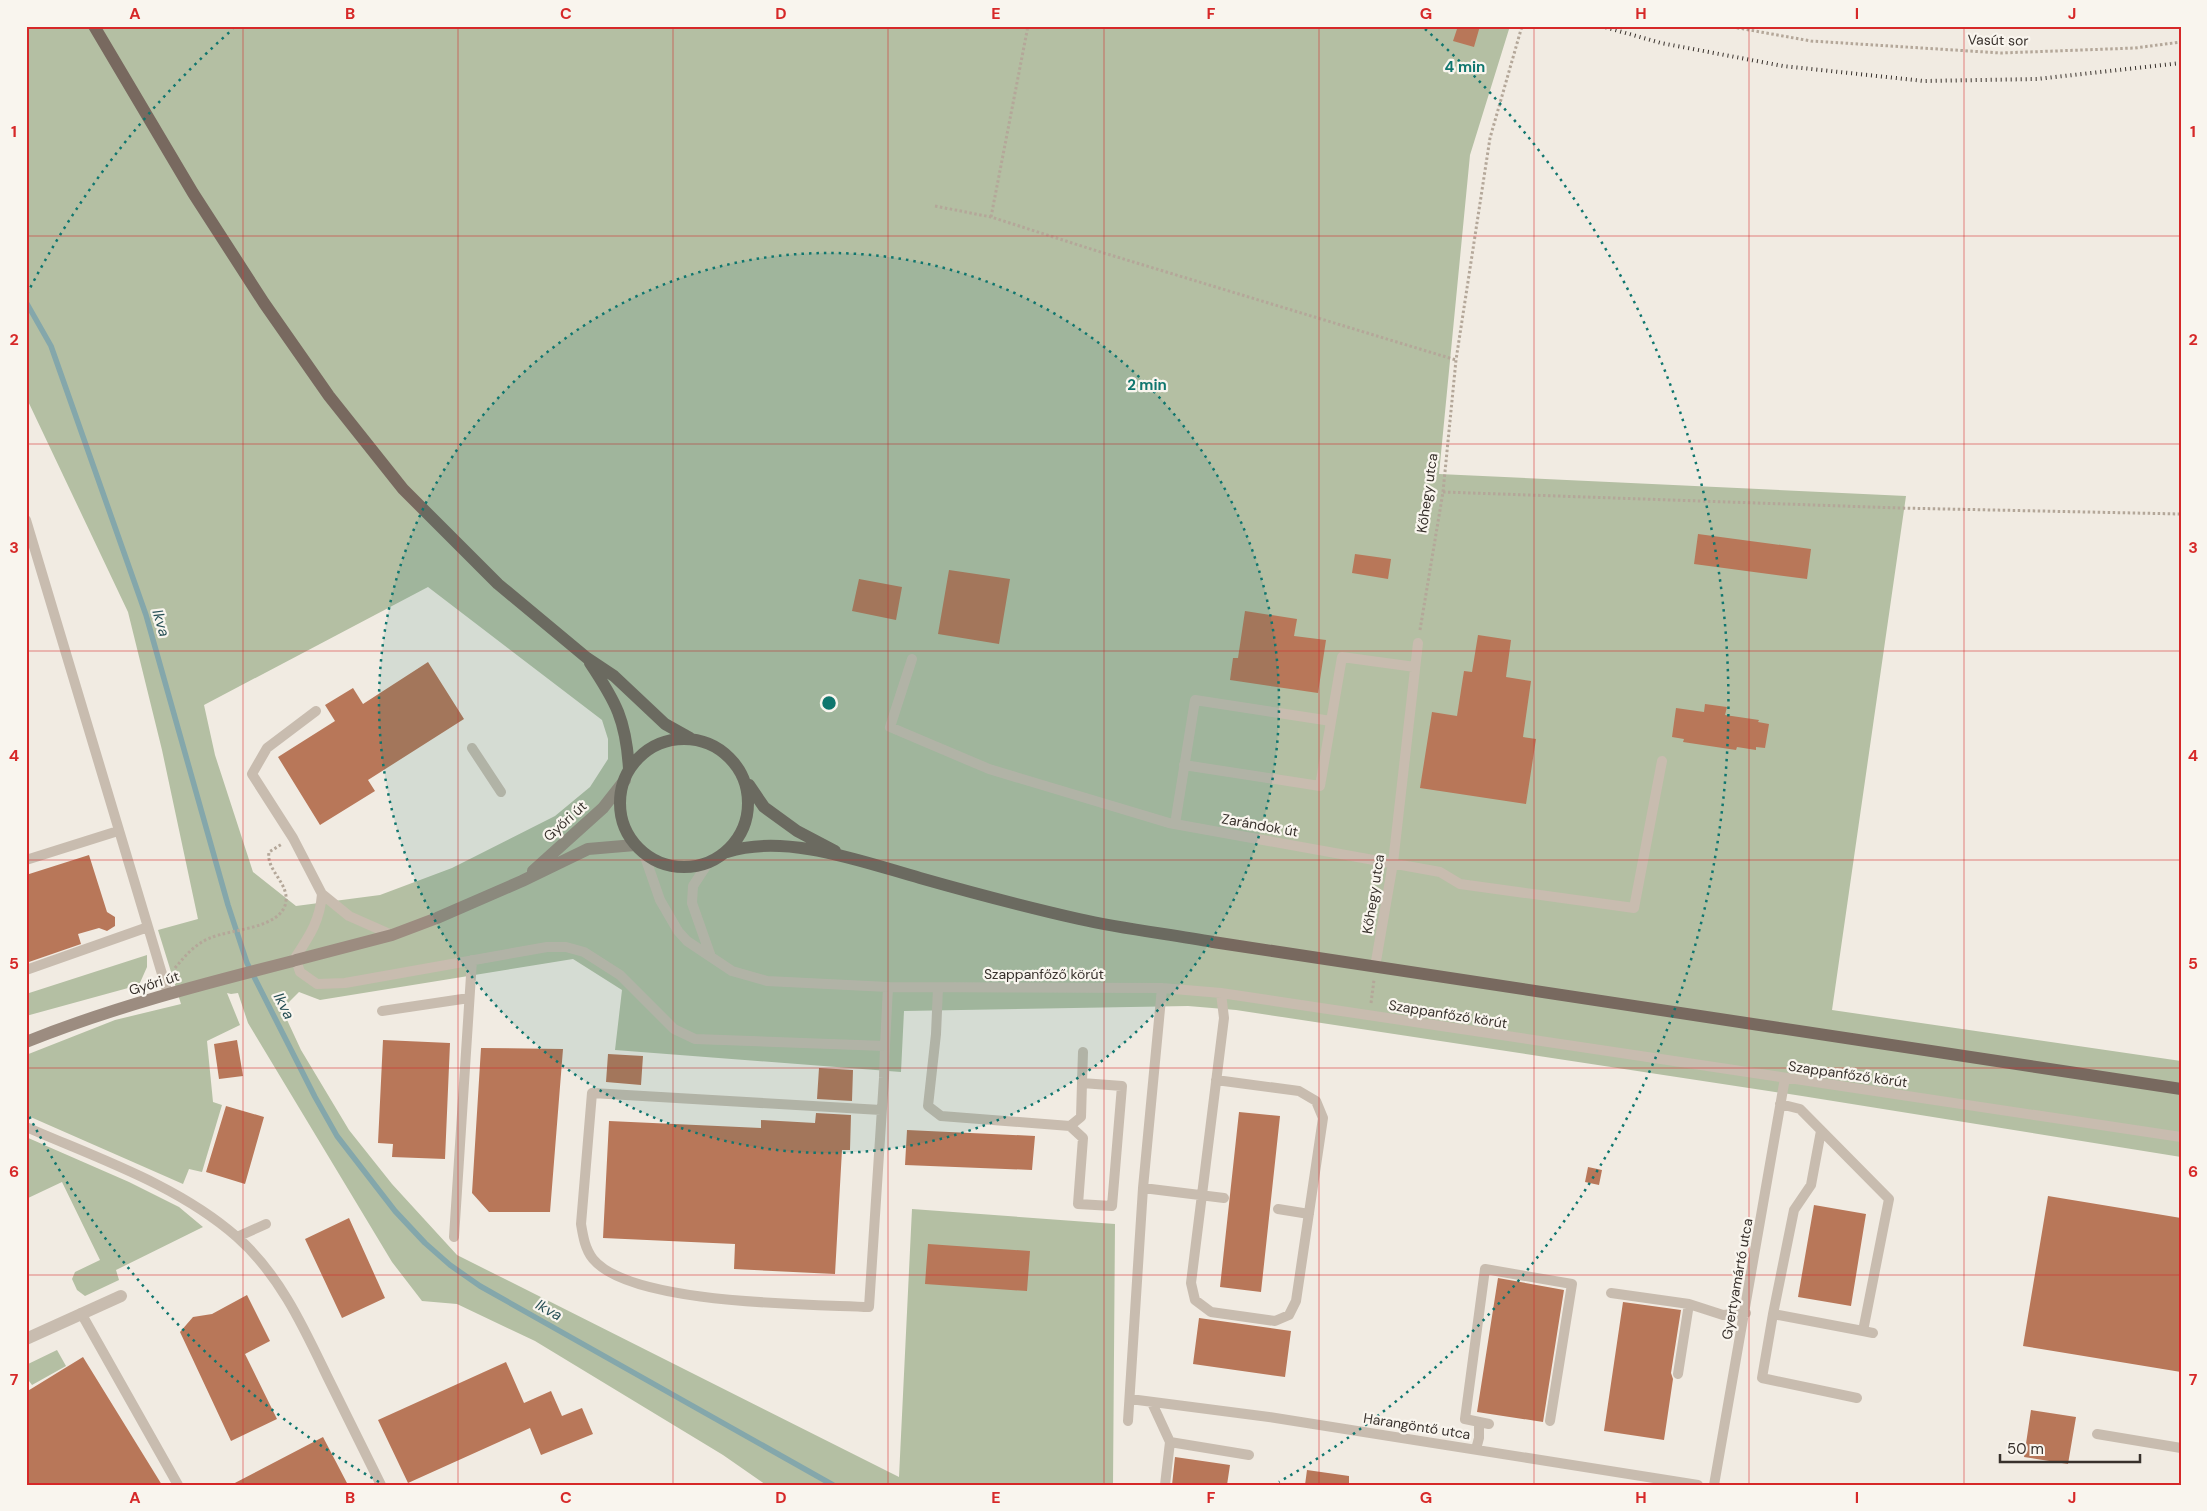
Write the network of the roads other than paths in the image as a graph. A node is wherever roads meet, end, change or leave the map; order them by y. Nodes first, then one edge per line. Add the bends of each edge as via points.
1 (94, 26) edge
2 (26, 520) edge
3 (1418, 643) road end
4 (587, 658) junction
5 (912, 658) dead end
6 (1415, 667) junction
7 (316, 711) dead end
8 (1331, 721) junction
9 (690, 738) junction
10 (472, 748) dead end
11 (1662, 760) dead end
12 (1184, 765) junction
13 (627, 774) junction
14 (746, 781) junction
15 (501, 792) dead end
16 (1175, 824) junction
17 (118, 831) junction
18 (640, 850) junction
19 (727, 852) junction
20 (844, 855) junction
21 (26, 860) edge
22 (708, 863) junction
23 (1393, 863) junction
24 (522, 881) junction
25 (322, 894) junction
26 (148, 927) junction
27 (392, 935) junction
28 (712, 957) junction
29 (472, 960) junction
30 (295, 961) junction
31 (1375, 967) junction
32 (26, 970) edge
33 (888, 987) junction
34 (938, 988) junction
35 (1162, 988) junction
36 (1221, 993) junction
37 (168, 994) junction
38 (469, 998) junction
39 (382, 1011) dead end
40 (26, 1042) edge
41 (884, 1046) junction
42 (1083, 1052) dead end
43 (1785, 1078) junction
44 (1216, 1080) junction
45 (1082, 1082) junction
46 (2181, 1089) edge
47 (1780, 1104) junction
48 (881, 1110) junction
49 (1070, 1126) junction
50 (26, 1128) edge
51 (1821, 1131) junction
52 (2181, 1137) edge
53 (1143, 1188) junction
54 (1201, 1194) junction
55 (1224, 1198) dead end
56 (1278, 1209) dead end
57 (1309, 1214) junction
58 (266, 1224) dead end
59 (237, 1237) junction
60 (454, 1237) dead end
61 (1611, 1293) dead end
62 (121, 1296) dead end
63 (1689, 1304) junction
64 (81, 1313) junction
65 (1746, 1313) junction
66 (1774, 1314) junction
67 (26, 1339) edge
68 (1678, 1374) dead end
69 (1857, 1398) dead end
70 (1130, 1399) junction
71 (1152, 1403) junction
72 (1128, 1421) dead end
73 (1550, 1422) dead end
74 (2097, 1434) dead end
75 (1170, 1442) junction
76 (2181, 1448) edge
77 (1476, 1449) junction
78 (1249, 1455) dead end
79 (178, 1485) edge
80 (381, 1485) edge
81 (1165, 1485) edge
82 (1698, 1485) edge
83 (1714, 1485) edge

1 - 4 main road via 203,208 329,396 426,514 498,584
2 - 17 lane
3 - 6 lane, Kőhegy utca
4 - 9 main road via 614,676 665,724
4 - 13 main road via 621,714 628,740
5 - 16 lane, Zarándok út via 890,727 989,769
6 - 8 lane via 1342,657
6 - 23 lane, Kőhegy utca
7 - 25 lane via 266,748 252,774 293,838
8 - 12 lane via 1320,786
8 - 12 lane via 1195,700
9 - 13 main road via 668,740 652,747
9 - 14 main road via 708,743 726,755
10 - 15 lane
11 - 23 lane, Zarándok út via 1634,908 1460,884 1440,872
12 - 16 lane
13 - 18 main road via 621,813 627,834
13 - 24 main road, Győri út via 602,808
14 - 19 main road via 748,812 738,840
14 - 20 main road via 764,807 797,830
16 - 23 lane, Zarándok út
17 - 21 lane
17 - 26 lane
18 - 22 main road via 673,867
18 - 24 main road, Győri út via 588,849
18 - 28 lane, Szappanfőző körút via 670,920 687,941
19 - 20 main road via 742,847 769,846
19 - 22 main road
20 - 31 main road via 1079,919
22 - 28 lane via 693,886 692,903
23 - 31 lane, Kőhegy utca
24 - 27 main road, Győri út
25 - 27 lane via 349,916
25 - 30 lane via 321,911
26 - 32 lane
26 - 37 lane
27 - 30 main road, Győri út
28 - 33 lane, Szappanfőző körút via 732,971 767,981
29 - 30 lane via 345,983 317,984 300,972
29 - 38 lane
29 - 41 lane via 547,947 566,947 584,952 620,975 674,1029 695,1039
30 - 37 main road, Győri út
31 - 46 main road
33 - 34 lane, Szappanfőző körút
33 - 41 lane
34 - 35 lane, Szappanfőző körút
34 - 49 lane via 928,1106 941,1116
35 - 36 lane, Szappanfőző körút
35 - 53 lane
36 - 43 lane, Szappanfőző körút
36 - 44 lane via 1224,1018
37 - 40 main road, Győri út
38 - 39 lane
38 - 60 lane
41 - 48 lane
42 - 45 lane
43 - 47 lane, Gyertyamártó utca
43 - 52 lane, Szappanfőző körút
44 - 54 lane
44 - 57 lane via 1299,1091 1316,1101 1323,1118
45 - 49 lane via 1082,1117
45 - 49 lane via 1122,1086 1112,1206 1078,1204 1083,1138
47 - 51 lane via 1800,1109
47 - 65 lane, Gyertyamártó utca
48 - 48 lane via 587,1092 580,1224 584,1244 593,1260 614,1275 636,1284 722,1300 869,1307
50 - 59 lane via 162,1187
51 - 66 lane via 1811,1185 1794,1210
51 - 66 lane via 1889,1198 1868,1332
53 - 54 lane
53 - 70 lane
54 - 55 lane
54 - 57 lane via 1191,1283 1195,1300 1211,1312 1275,1321 1290,1315 1296,1301
56 - 57 lane
58 - 59 lane
59 - 80 lane via 279,1285 308,1336
61 - 63 lane
62 - 64 street
63 - 65 lane via 1723,1315
63 - 68 lane
64 - 67 street
64 - 79 lane
65 - 83 lane, Gyertyamártó utca
66 - 69 lane via 1762,1378
70 - 71 lane, Harangöntő utca
70 - 72 lane
71 - 75 lane
71 - 77 lane, Harangöntő utca via 1269,1417
73 - 77 lane via 1572,1284 1486,1269 1465,1419 1484,1423
74 - 76 lane
75 - 78 lane
75 - 81 lane
77 - 82 lane, Harangöntő utca

